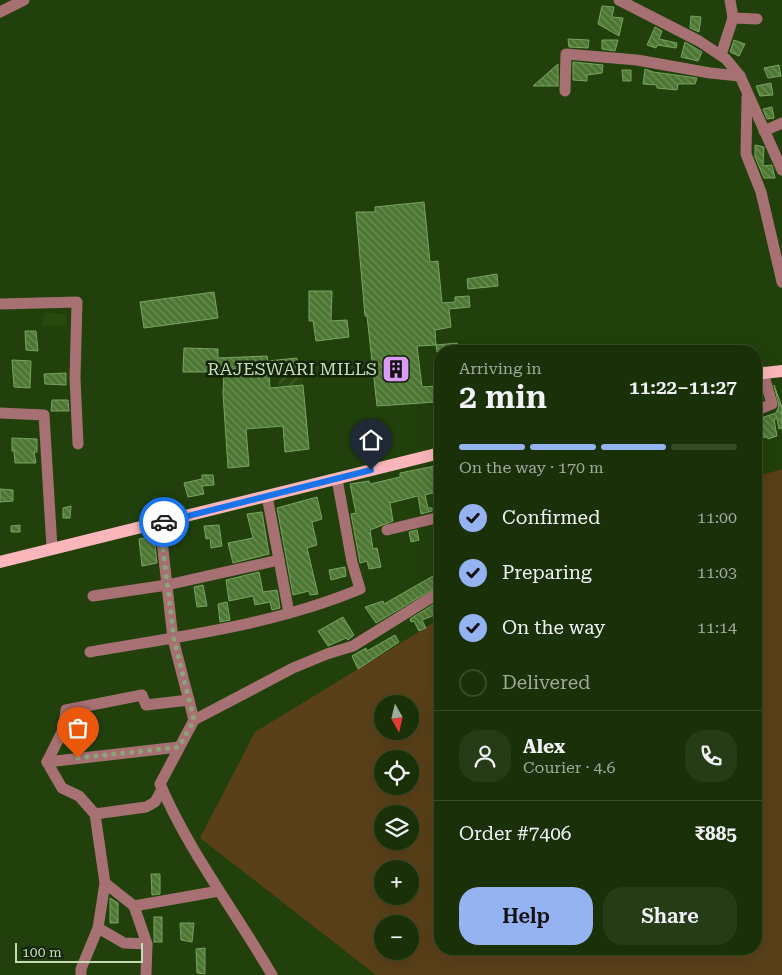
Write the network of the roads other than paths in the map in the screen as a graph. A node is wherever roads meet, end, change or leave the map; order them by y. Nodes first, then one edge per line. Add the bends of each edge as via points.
1 (24, 0) edge
2 (619, 0) edge
3 (730, 0) edge
4 (0, 12) edge
5 (733, 18) junction
6 (757, 19) dead end
7 (721, 55) junction
8 (740, 76) junction
9 (747, 91) junction
10 (565, 92) dead end
11 (782, 123) edge
12 (764, 131) junction
13 (782, 170) edge
14 (782, 282) edge
15 (0, 304) edge
16 (782, 371) edge
17 (762, 373) edge
18 (762, 380) edge
19 (762, 408) edge
20 (0, 413) edge
21 (78, 444) dead end
22 (434, 455) edge
23 (337, 479) junction
24 (267, 496) junction
25 (434, 518) edge
26 (160, 524) junction
27 (386, 530) dead end
28 (52, 548) junction
29 (279, 560) junction
30 (0, 562) edge
31 (167, 585) junction
32 (93, 596) dead end
33 (434, 596) edge
34 (289, 613) junction
35 (174, 639) junction
36 (90, 652) dead end
37 (189, 700) junction
38 (194, 720) junction
39 (179, 747) junction
40 (47, 762) junction
41 (162, 789) junction
42 (95, 814) junction
43 (105, 883) junction
44 (219, 891) junction
45 (134, 906) junction
46 (98, 928) junction
47 (147, 944) junction
48 (81, 975) edge
49 (146, 975) edge
50 (272, 975) edge

1 - 4 street
2 - 7 street
3 - 5 street
5 - 6 street
5 - 7 street
7 - 8 street
8 - 9 street
8 - 10 street via 636,60 566,54
9 - 12 street
9 - 14 street via 746,154 761,192
11 - 12 street
12 - 13 street
15 - 21 street via 76,302
16 - 17 main road
18 - 19 street via 772,404
20 - 28 street via 44,415
22 - 23 main road
23 - 24 main road
23 - 34 street via 360,589 331,602
24 - 26 main road
24 - 29 street
25 - 27 street
26 - 28 main road
26 - 31 street
28 - 30 main road
29 - 31 street
29 - 34 street
31 - 32 street
31 - 35 street
33 - 38 street via 353,646 293,668
34 - 35 street
35 - 36 street
35 - 37 street
37 - 38 street
37 - 40 street via 146,705 142,695 66,710 63,730
38 - 39 street
39 - 40 street
39 - 41 street via 160,784
40 - 42 street via 62,788 80,796
41 - 42 street via 155,802 146,807
41 - 44 street
42 - 43 street
43 - 45 street
43 - 46 street
44 - 45 street
44 - 50 street
45 - 47 street
46 - 47 street via 124,943
46 - 48 street
47 - 49 street

